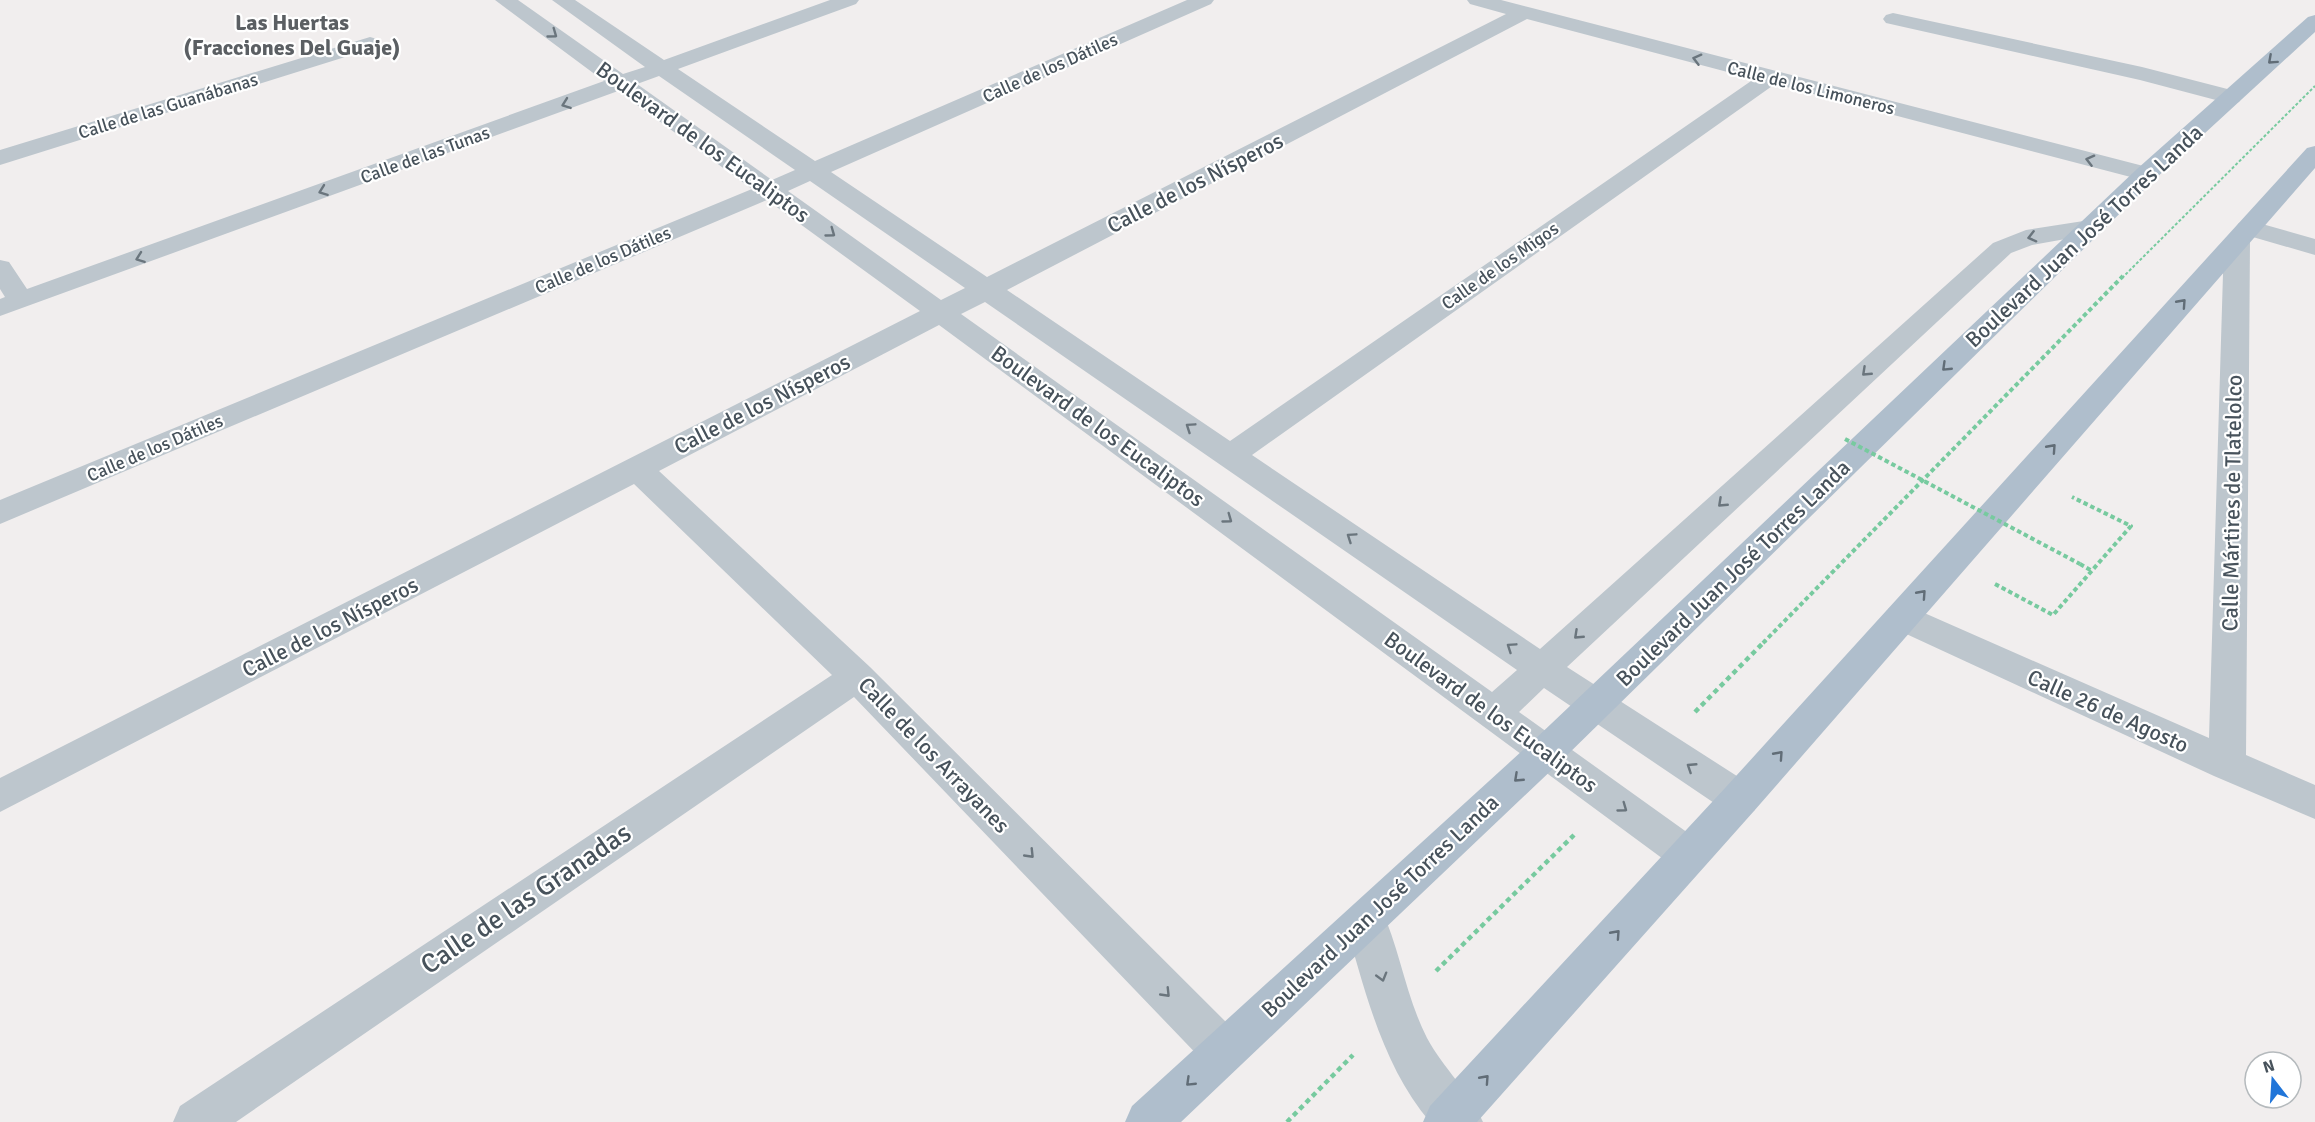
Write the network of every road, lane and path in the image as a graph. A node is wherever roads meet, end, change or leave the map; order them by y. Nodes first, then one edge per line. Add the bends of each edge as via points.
1 (505, 0) edge
2 (562, 0) edge
3 (849, 0) edge
4 (1204, 0) edge
5 (1477, 0) edge
6 (1525, 12) junction
7 (1893, 19) dead end
8 (2315, 21) edge
9 (369, 43) dead end
10 (662, 69) junction
11 (1769, 78) junction
12 (621, 84) junction
13 (2315, 86) edge
14 (2231, 97) junction
15 (2315, 153) edge
16 (0, 158) edge
17 (812, 171) junction
18 (2146, 174) junction
19 (770, 190) junction
20 (2090, 228) junction
21 (2242, 235) junction
22 (2315, 247) edge
23 (0, 268) edge
24 (986, 291) junction
25 (10, 305) edge
26 (942, 313) junction
27 (1845, 439) dead end
28 (1231, 455) junction
29 (637, 469) junction
30 (2028, 475) junction
31 (0, 513) edge
32 (1951, 561) junction
33 (2092, 571) junction
34 (1901, 617) junction
35 (1542, 669) junction
36 (857, 677) junction
37 (1596, 704) junction
38 (1492, 714) junction
39 (1660, 747) junction
40 (1546, 752) junction
41 (2227, 765) junction
42 (0, 796) edge
43 (1611, 799) junction
44 (1740, 799) junction
45 (2315, 803) edge
46 (1688, 855) junction
47 (1366, 921) junction
48 (1392, 1014) junction
49 (1223, 1050) junction
50 (1453, 1120) edge
51 (196, 1122) edge
52 (1148, 1122) edge
53 (1287, 1122) edge

1 -> 12 street, Boulevard de los Eucaliptos
2 - 10 street, Boulevard de los Eucaliptos
3 - 10 street, Calle de las Tunas
4 - 17 street, Calle de los Dátiles
5 - 6 street, Calle de los Limoneros
11 -> 6 street, Calle de los Limoneros
6 - 24 street, Calle de los Nísperos
7 - 14 street
8 -> 14 main road, Boulevard Juan José Torres Landa
9 - 16 street, Calle de las Guanábanas
10 - 12 street, Calle de las Tunas
10 - 17 street, Boulevard de los Eucaliptos
18 -> 11 street, Calle de los Limoneros
11 - 28 street, Calle de los Migos
12 - 19 street, Boulevard de los Eucaliptos
12 -> 25 street, Calle de las Tunas
13 - 39 path via 2207,190
14 - 18 main road, Boulevard Juan José Torres Landa
15 - 21 main road
17 - 19 street, Calle de los Dátiles
17 - 24 street, Boulevard de los Eucaliptos
18 - 20 main road, Boulevard Juan José Torres Landa
19 -> 26 street, Boulevard de los Eucaliptos
19 - 31 street, Calle de los Dátiles
20 -> 35 street via 2026,238 2002,248
20 -> 37 main road, Boulevard Juan José Torres Landa
21 - 22 street
30 -> 21 main road
21 - 41 street, Calle Mártires de Tlatelolco
23 - 25 street
24 - 26 street, Calle de los Nísperos
28 -> 24 street, Boulevard de los Eucaliptos
26 - 29 street, Calle de los Nísperos
26 -> 38 street, Boulevard de los Eucaliptos
27 - 33 path, bridge
35 -> 28 street, Boulevard de los Eucaliptos
29 - 36 street, Calle de los Arrayanes
29 - 42 street, Calle de los Nísperos
30 - 32 main road
30 - 33 path via 2131,526
32 - 33 path via 2053,615
34 -> 32 main road
34 - 41 street, Calle 26 de Agosto
44 -> 34 main road
35 - 37 street, Boulevard de los Eucaliptos
35 - 38 street
36 -> 49 street, Calle de los Arrayanes
36 - 51 street, Calle de las Granadas
37 - 39 street, Boulevard de los Eucaliptos
37 - 40 main road, Boulevard Juan José Torres Landa
38 - 40 street, Boulevard de los Eucaliptos
44 -> 39 street, Boulevard de los Eucaliptos
40 - 43 street, Boulevard de los Eucaliptos
40 -> 47 main road, Boulevard Juan José Torres Landa
41 - 45 street, Calle 26 de Agosto
43 -> 46 street, Boulevard de los Eucaliptos
43 - 48 path
44 - 46 main road
50 -> 46 main road
47 -> 48 street
47 - 49 main road, Boulevard Juan José Torres Landa
48 - 50 street via 1415,1060
48 - 53 path
49 -> 52 main road, Boulevard Juan José Torres Landa

